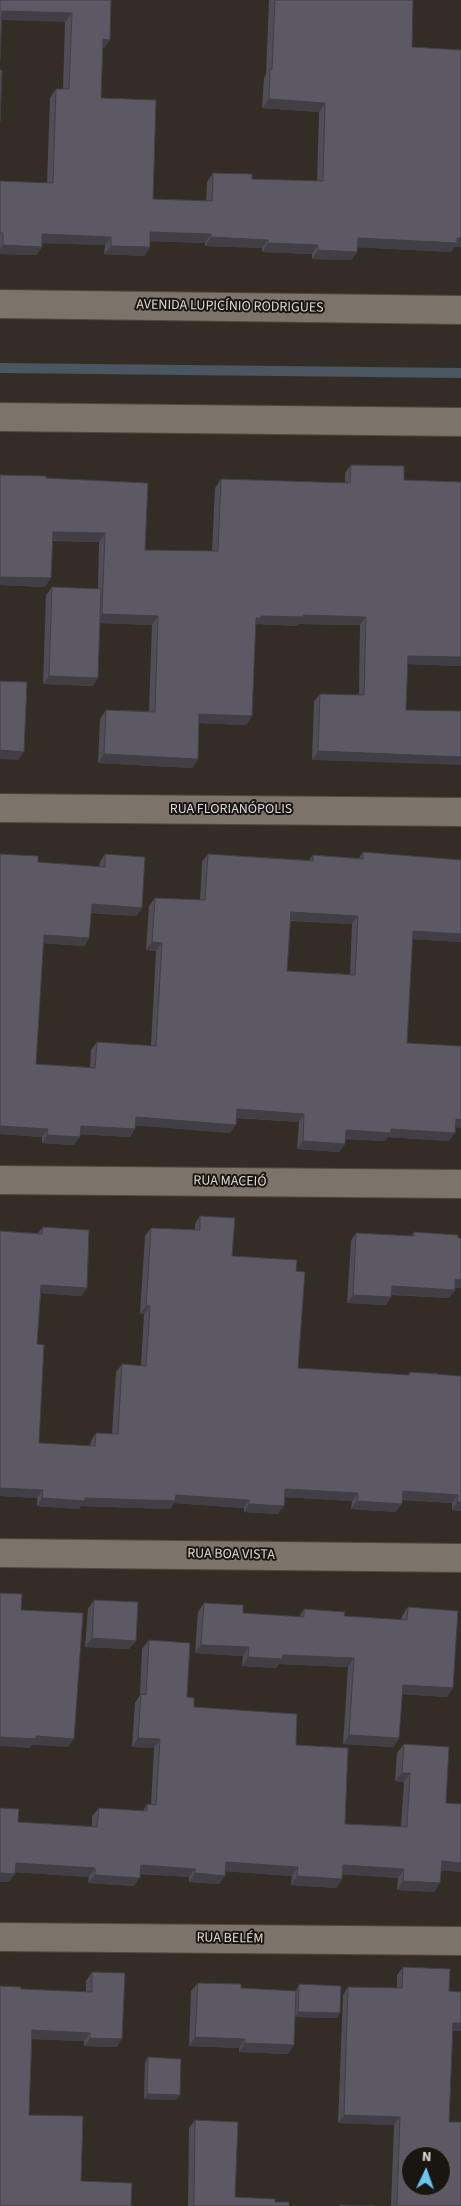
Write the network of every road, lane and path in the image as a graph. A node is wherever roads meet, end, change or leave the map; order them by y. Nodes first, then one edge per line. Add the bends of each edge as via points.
1 (0, 304) edge
2 (461, 310) edge
3 (0, 417) edge
4 (461, 422) edge
5 (0, 808) edge
6 (461, 812) edge
7 (0, 1180) edge
8 (461, 1184) edge
9 (0, 1553) edge
10 (461, 1558) edge
11 (0, 1937) edge
12 (461, 1941) edge

1 - 2 street, AVENIDA LUPICÍNIO RODRIGUES
3 - 4 street
5 - 6 street, RUA FLORIANÓPOLIS
7 - 8 street, RUA MACEIÓ
9 - 10 street, RUA BOA VISTA
11 - 12 street, RUA BELÉM

